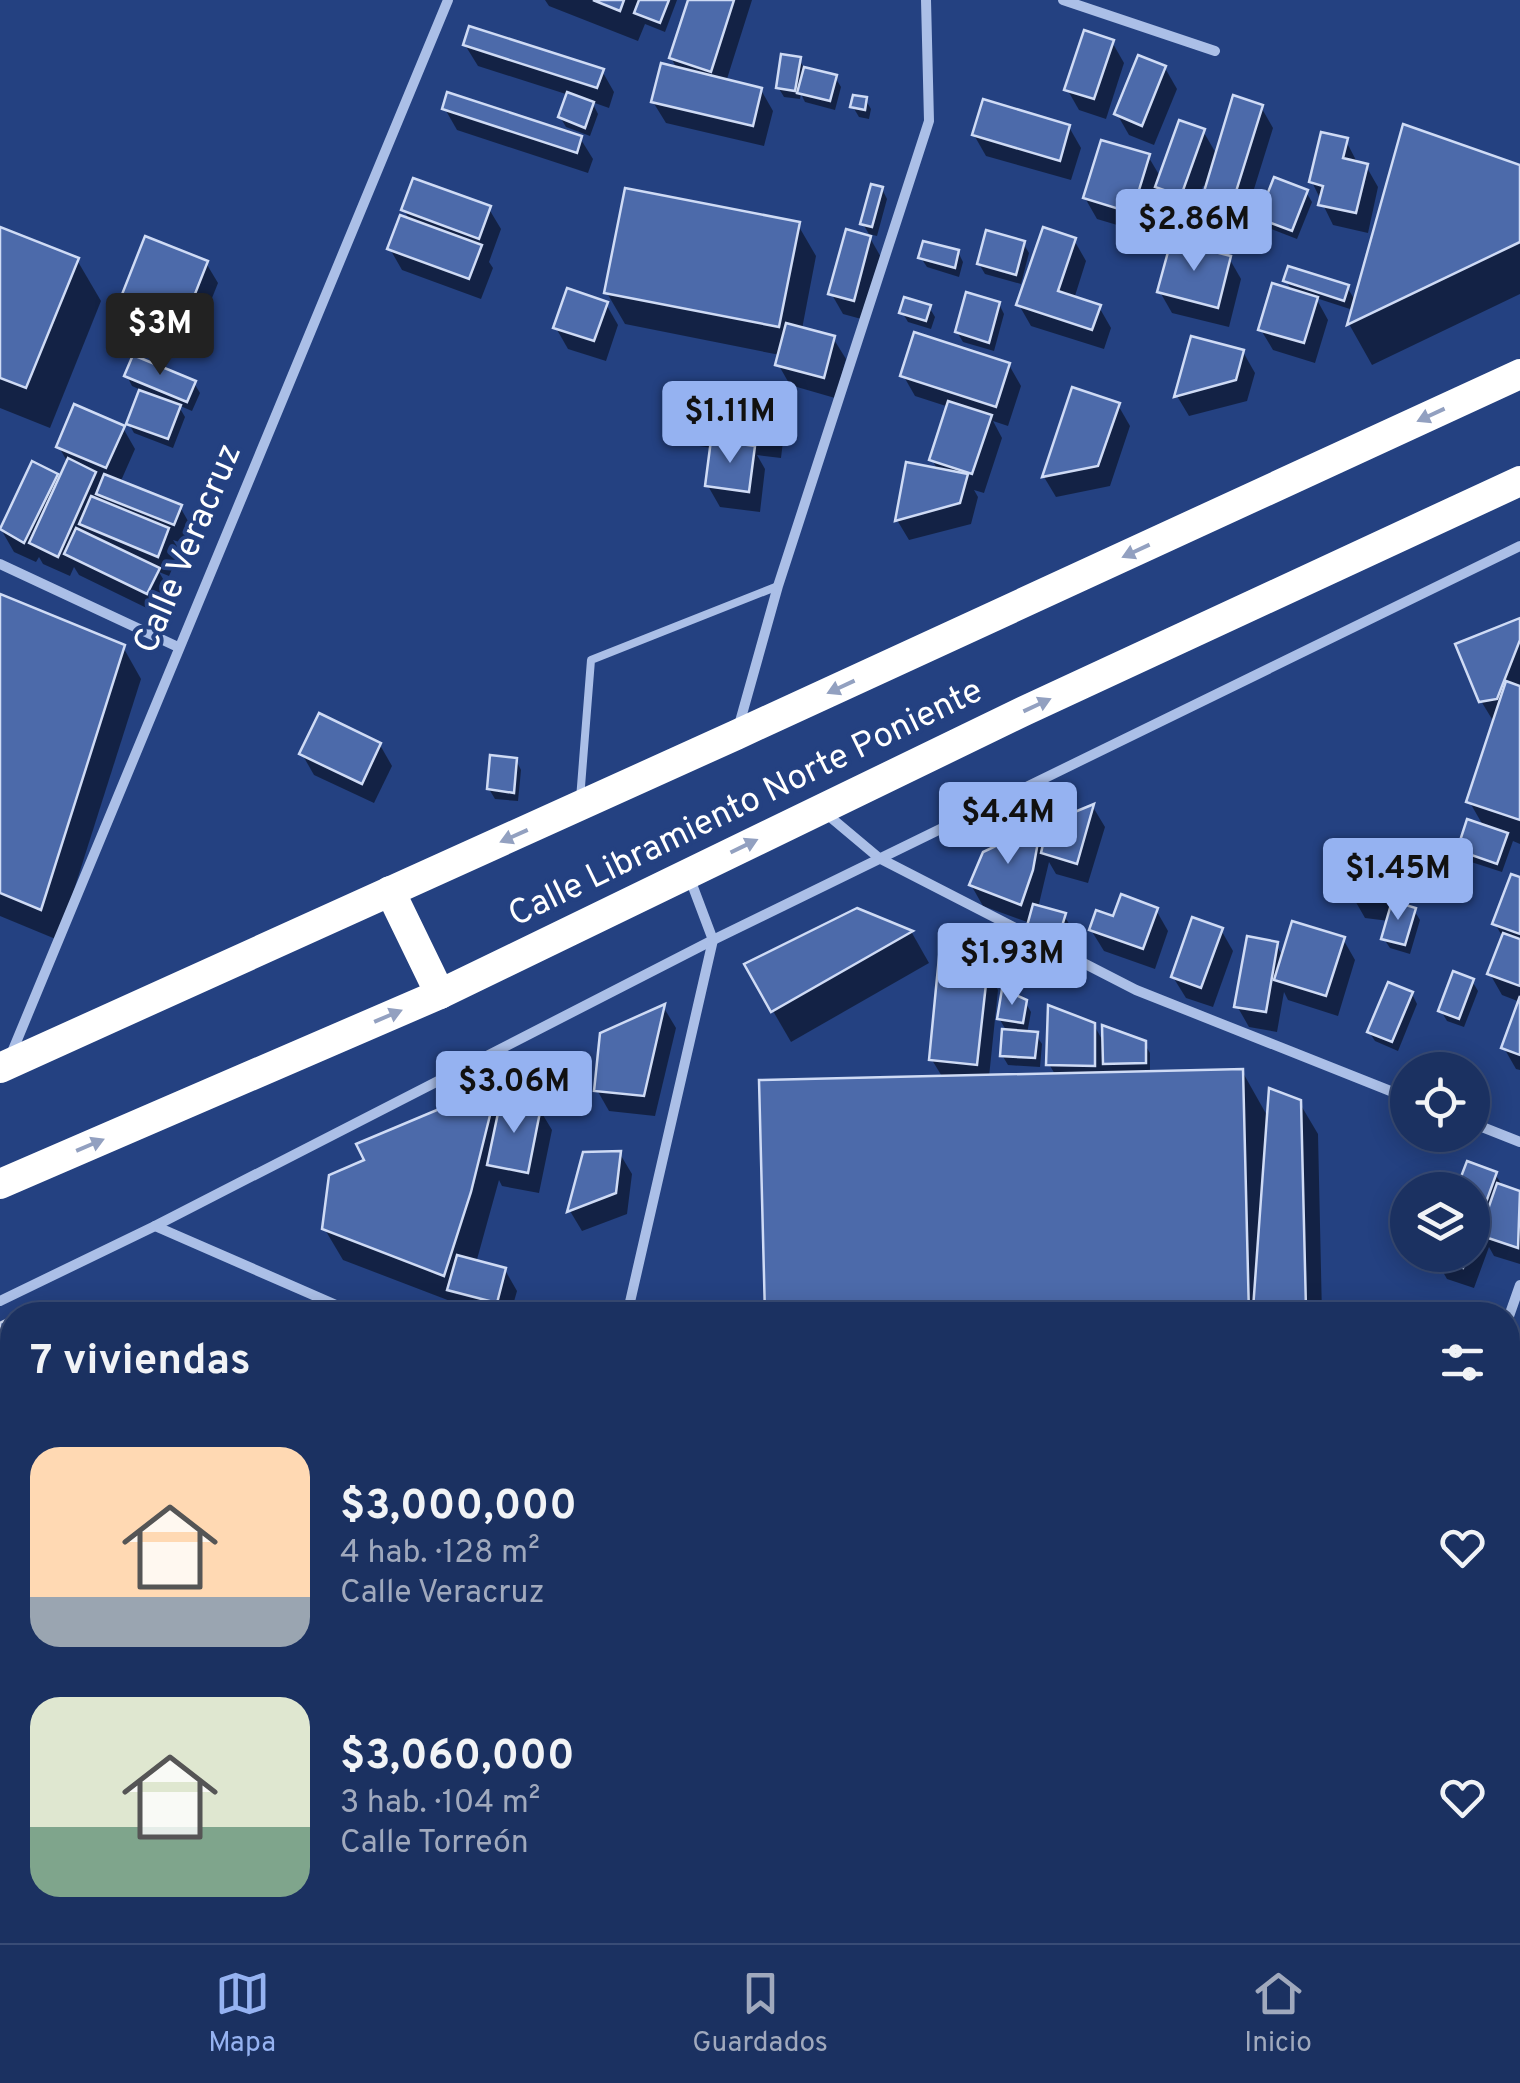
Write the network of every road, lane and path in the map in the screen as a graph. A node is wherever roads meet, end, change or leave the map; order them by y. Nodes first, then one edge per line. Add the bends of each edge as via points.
1 (448, 0) edge
2 (926, 0) edge
3 (1063, 0) edge
4 (1216, 51) dead end
5 (1520, 374) edge
6 (1520, 481) edge
7 (1520, 546) edge
8 (0, 564) edge
9 (778, 586) junction
10 (178, 647) junction
11 (736, 736) junction
12 (580, 806) junction
13 (822, 809) junction
14 (879, 858) junction
15 (688, 874) junction
16 (390, 891) junction
17 (713, 940) junction
18 (440, 994) junction
19 (3, 1066) edge
20 (1390, 1091) edge
21 (1490, 1131) edge
22 (1520, 1142) edge
23 (0, 1184) edge
24 (155, 1226) junction
25 (0, 1301) edge
26 (330, 1302) edge
27 (629, 1302) edge

1 - 10 street, Calle Veracruz
2 - 9 street via 930,121
3 - 4 street
5 -> 11 highway, Calle Libramiento Norte Poniente
13 -> 6 highway, Calle Libramiento Norte Poniente
7 - 14 street
8 - 10 street
9 - 11 street
9 - 12 lane via 591,660
10 - 19 street, Calle Veracruz
11 - 12 highway, Calle Libramiento Norte Poniente
12 -> 16 highway, Calle Libramiento Norte Poniente
13 - 14 street
15 -> 13 highway, Calle Libramiento Norte Poniente
14 - 17 street
14 - 20 street via 1136,990
15 - 17 street
15 - 18 highway, Calle Libramiento Norte Poniente
16 - 18 highway
16 - 19 highway, Calle Libramiento Norte Poniente
17 - 24 street
17 - 27 street
23 -> 18 highway, Calle Libramiento Norte Poniente
21 - 22 street
24 - 25 street
24 - 26 street

